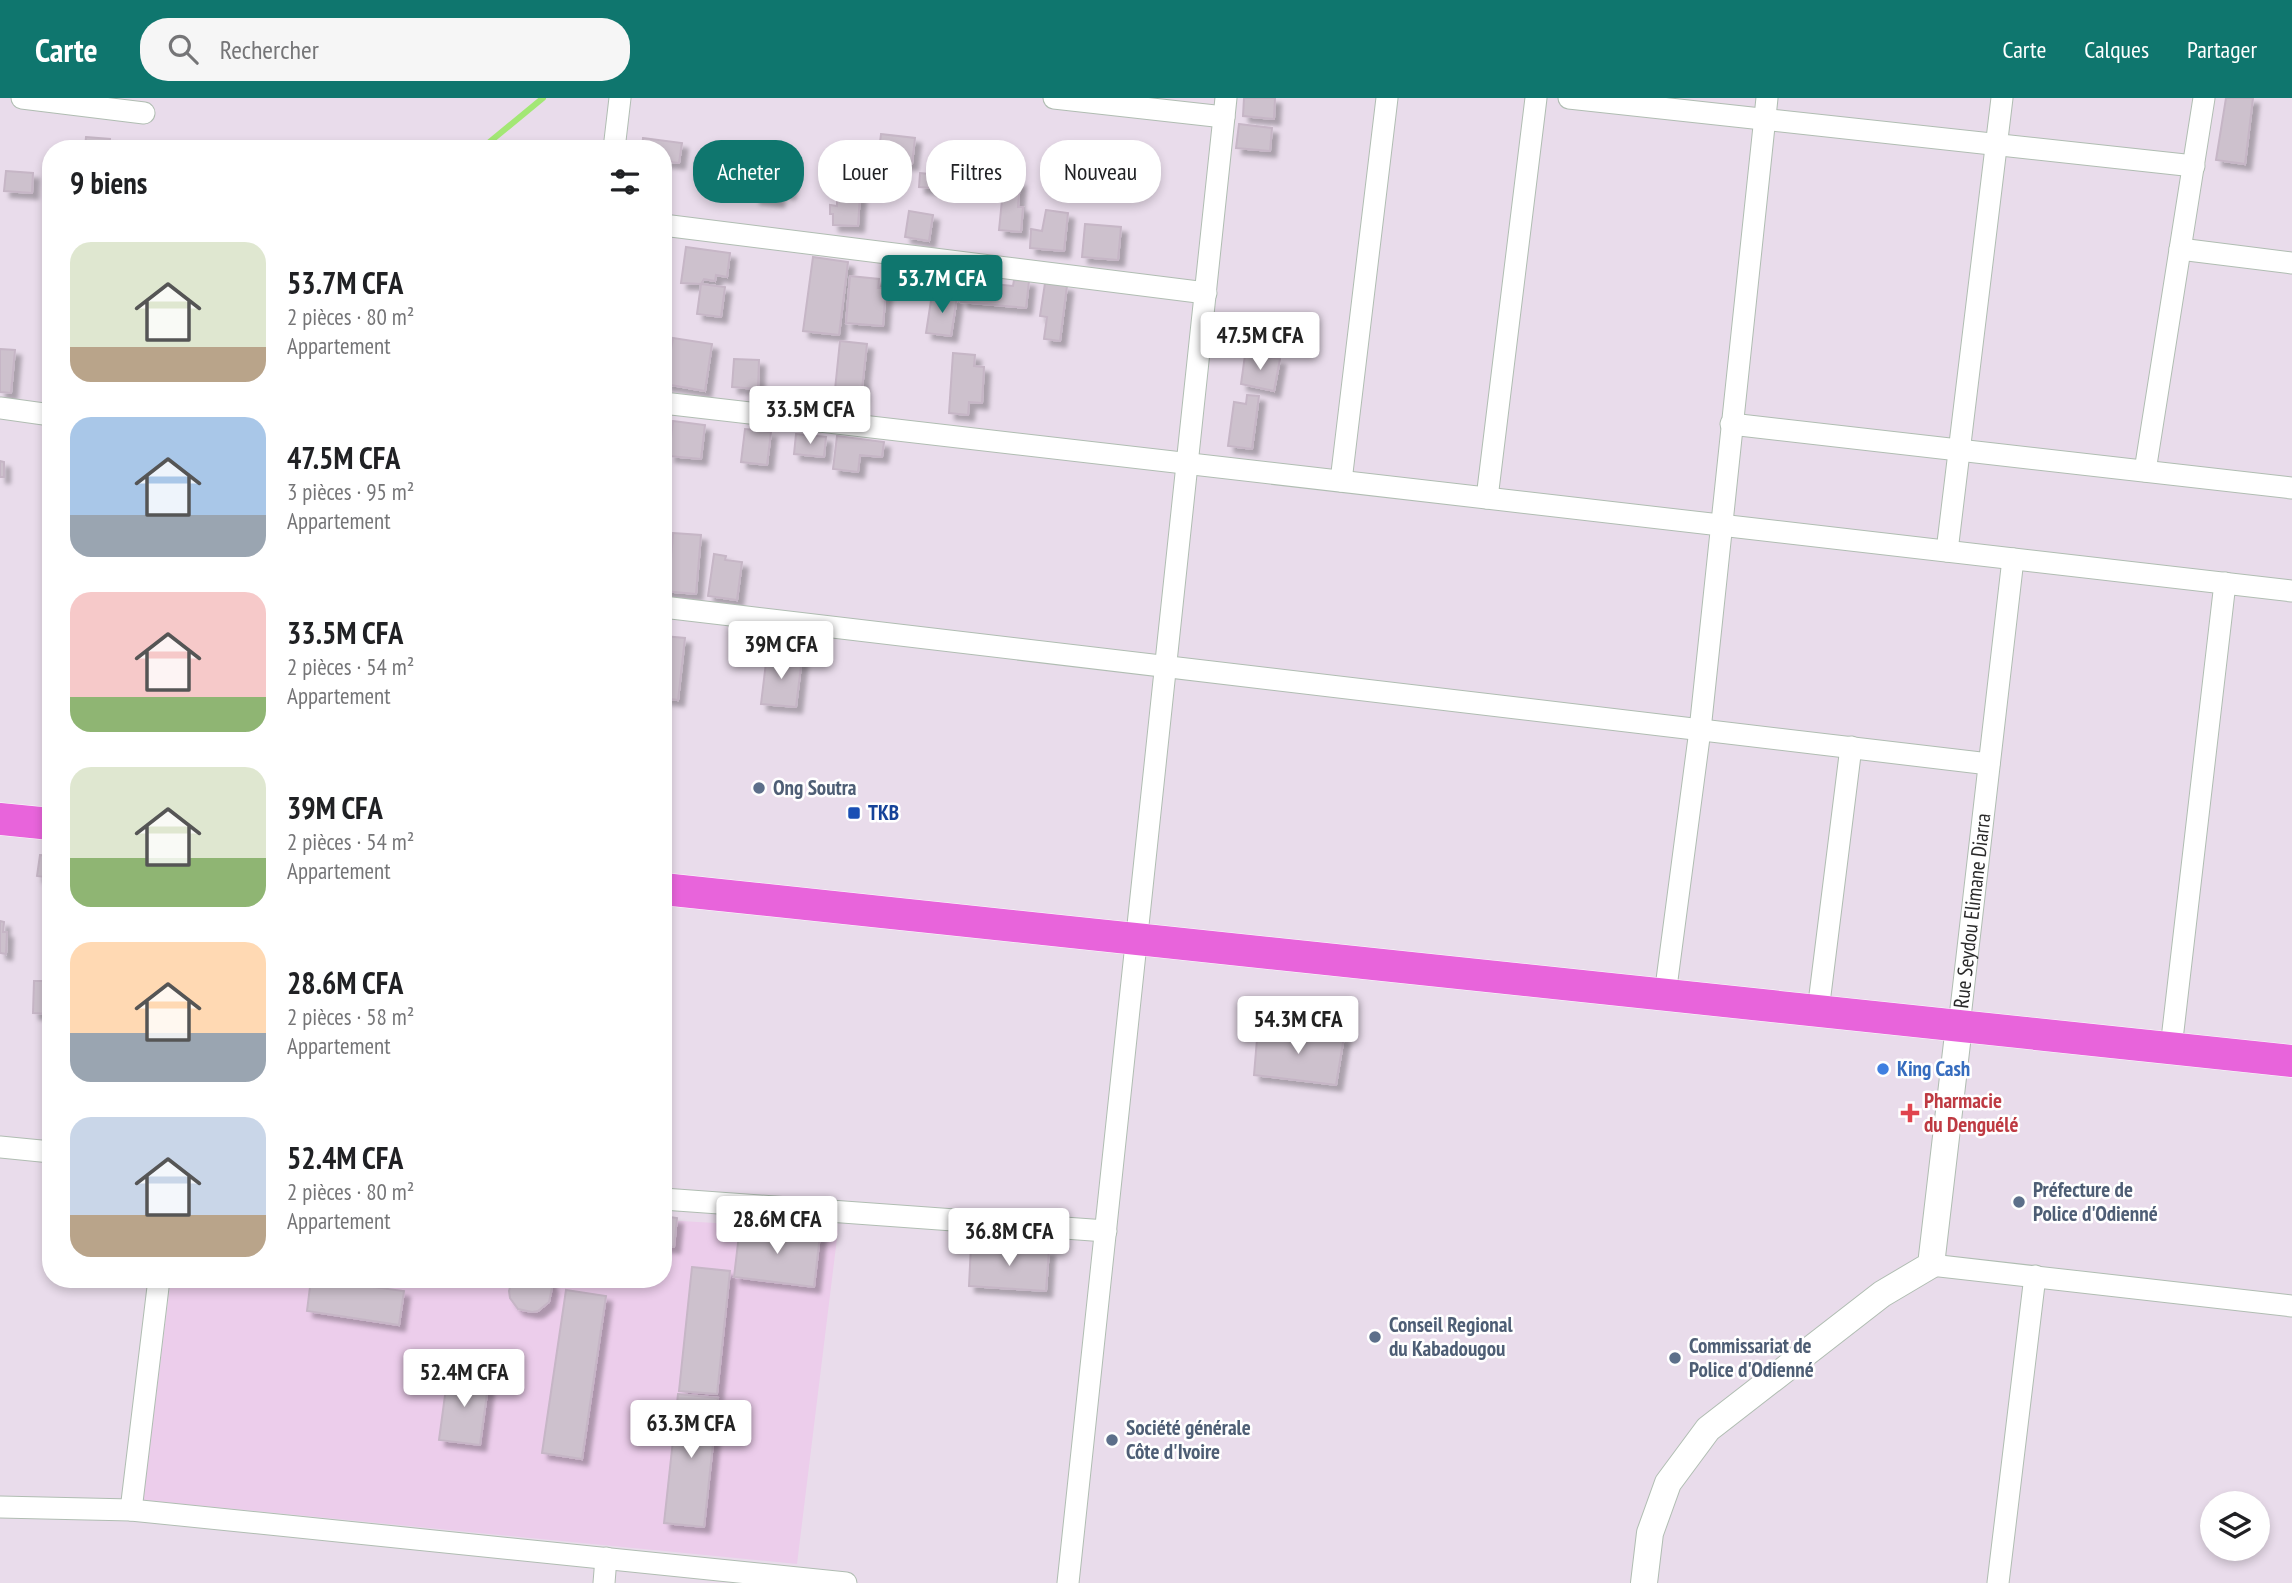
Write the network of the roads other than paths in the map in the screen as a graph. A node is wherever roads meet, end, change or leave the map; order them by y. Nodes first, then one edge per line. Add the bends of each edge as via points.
1 (22, 98) edge
2 (620, 98) edge
3 (1054, 98) edge
4 (1387, 98) edge
5 (1536, 98) edge
6 (1569, 98) edge
7 (2002, 98) edge
8 (2204, 98) edge
9 (1225, 108) edge
10 (1766, 108) edge
11 (144, 113) dead end
12 (615, 140) edge
13 (1997, 144) junction
14 (2194, 166) junction
15 (672, 226) edge
16 (2180, 249) junction
17 (2292, 263) edge
18 (1206, 293) junction
19 (672, 404) edge
20 (0, 408) edge
21 (42, 414) edge
22 (1731, 424) junction
23 (1959, 450) junction
24 (1187, 463) junction
25 (2145, 471) junction
26 (1341, 481) junction
27 (2292, 488) edge
28 (1487, 498) junction
29 (1721, 525) junction
30 (1947, 551) junction
31 (2014, 559) junction
32 (2225, 583) junction
33 (2292, 591) edge
34 (672, 608) edge
35 (1166, 666) junction
36 (1700, 730) junction
37 (1851, 747) junction
38 (1989, 764) junction
39 (0, 819) edge
40 (42, 823) edge
41 (672, 890) edge
42 (1137, 939) junction
43 (1665, 995) junction
44 (1818, 1011) junction
45 (1959, 1026) junction
46 (2171, 1048) junction
47 (2292, 1061) edge
48 (0, 1147) edge
49 (42, 1151) edge
50 (672, 1200) edge
51 (1106, 1231) junction
52 (1931, 1265) junction
53 (2035, 1276) junction
54 (158, 1288) edge
55 (2292, 1306) edge
56 (0, 1507) edge
57 (131, 1510) junction
58 (606, 1558) junction
59 (604, 1583) edge
60 (846, 1583) edge
61 (1068, 1583) edge
62 (1644, 1583) edge
63 (1998, 1583) edge

1 - 11 street
2 - 12 street
3 - 9 street
4 - 26 street
5 - 28 street
6 - 10 street
7 - 13 street
8 - 14 street
9 - 18 street
10 - 13 street
10 - 22 street
13 - 14 street
13 - 23 street
14 - 16 street
15 - 18 street
16 - 17 street
16 - 25 street
18 - 24 street
19 - 24 street
20 - 21 street
22 - 23 street
22 - 29 street
23 - 25 street
23 - 30 street
24 - 26 street
24 - 35 street
25 - 27 street
26 - 28 street
28 - 29 street
29 - 30 street
29 - 36 street
30 - 31 street
31 - 32 street
31 - 38 street, Rue Seydou Elimane Diarra
32 - 33 street
32 - 46 street
34 - 35 street
35 - 36 street
35 - 42 street
36 - 37 street
36 - 43 street
37 - 38 street
37 - 44 street
38 - 45 street, Rue Seydou Elimane Diarra
39 - 40 main road
41 - 42 main road
42 - 43 main road
42 - 51 street
43 - 44 main road
44 - 45 main road
45 - 46 main road
45 - 52 street, Rue Seydou Elimane Diarra
46 - 47 main road
48 - 49 street
50 - 51 street
51 - 61 street
52 - 53 street
52 - 62 street via 1882,1294 1709,1429 1668,1483 1650,1533
53 - 55 street
53 - 63 street
54 - 57 street
56 - 57 street
57 - 58 street
58 - 59 street
58 - 60 street

